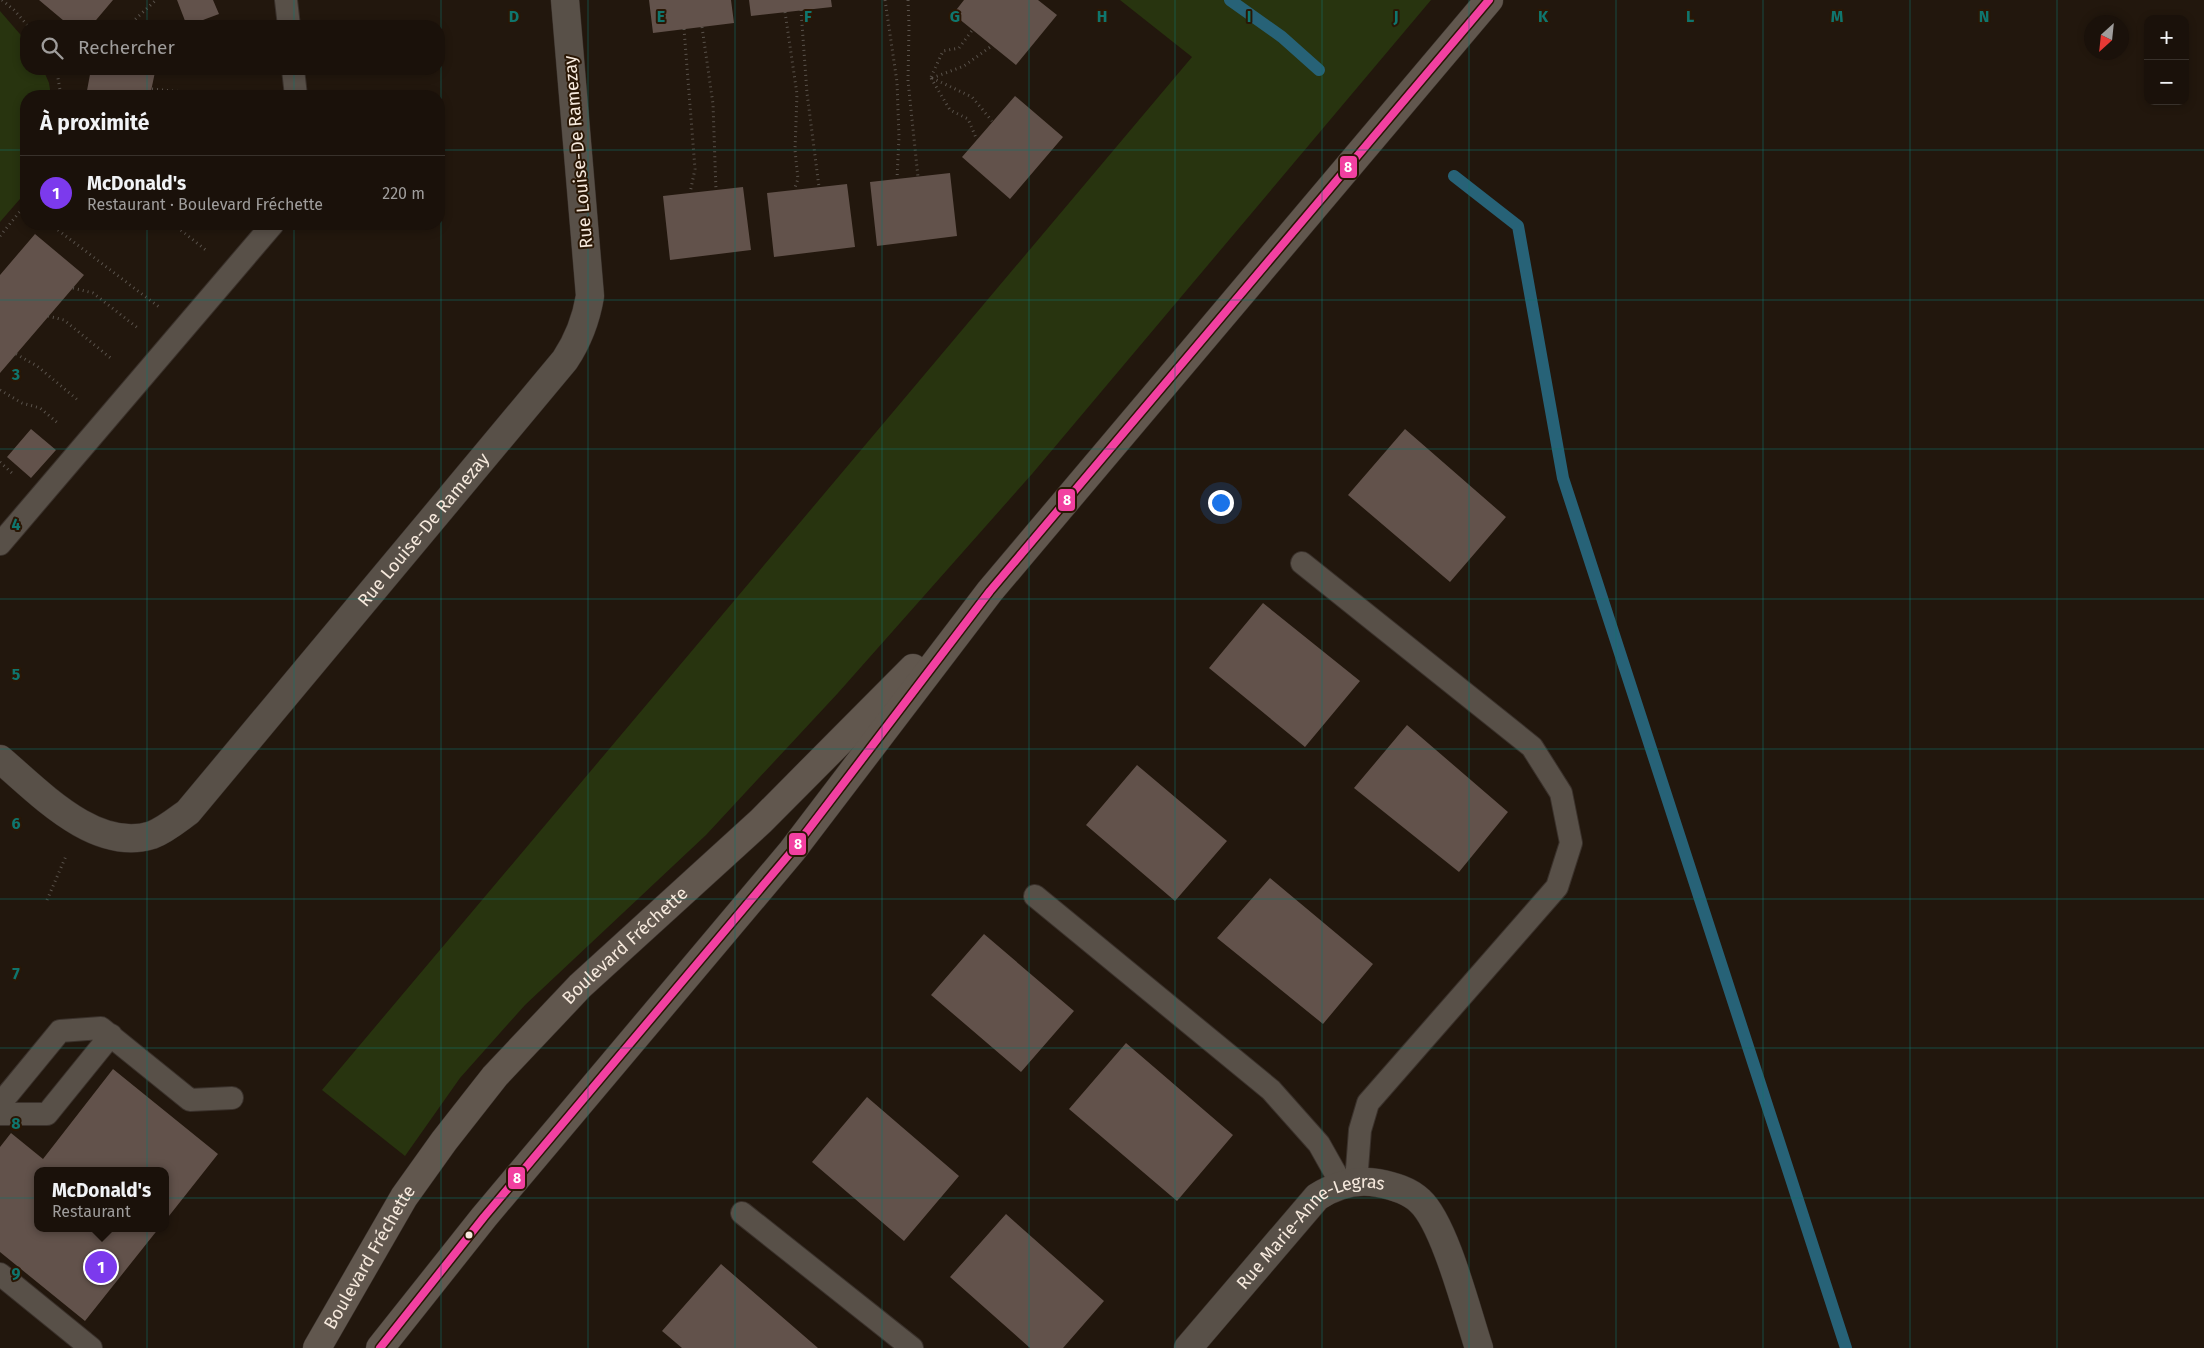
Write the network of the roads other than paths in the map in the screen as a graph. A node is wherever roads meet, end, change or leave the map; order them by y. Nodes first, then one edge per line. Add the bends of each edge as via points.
1 (286, 0) edge
2 (565, 0) edge
3 (1488, 0) edge
4 (288, 20) edge
5 (294, 75) edge
6 (295, 90) edge
7 (268, 230) edge
8 (0, 544) edge
9 (1302, 563) dead end
10 (990, 590) junction
11 (0, 759) edge
12 (1035, 896) dead end
13 (111, 1035) junction
14 (232, 1098) dead end
15 (0, 1104) edge
16 (0, 1114) edge
17 (1349, 1184) junction
18 (742, 1213) dead end
19 (0, 1274) edge
20 (91, 1348) edge
21 (317, 1348) edge
22 (380, 1348) edge
23 (912, 1348) edge
24 (1188, 1348) edge
25 (1480, 1348) edge

1 - 4 lane
2 - 11 street, Rue Louise-De Ramezay via 590,296 578,342 565,360 188,812 172,824 152,835 107,835 80,823
3 - 10 main road, Boulevard Fréchette
5 - 6 lane
7 - 8 lane
9 - 17 lane via 1532,747 1561,794 1570,843 1557,887 1368,1103
10 - 21 main road, Boulevard Fréchette via 761,822 580,986 495,1076 404,1197
10 - 22 main road, Boulevard Fréchette via 792,852 484,1218
12 - 17 lane via 1272,1090
13 - 14 lane via 190,1100
13 - 15 lane via 102,1028 60,1031
13 - 16 lane via 47,1114
17 - 24 street, Rue Marie-Anne-Legras via 1328,1190 1309,1205
17 - 25 street, Rue Marie-Anne-Legras via 1368,1182 1400,1189 1427,1209 1443,1240
18 - 23 lane
19 - 20 lane

